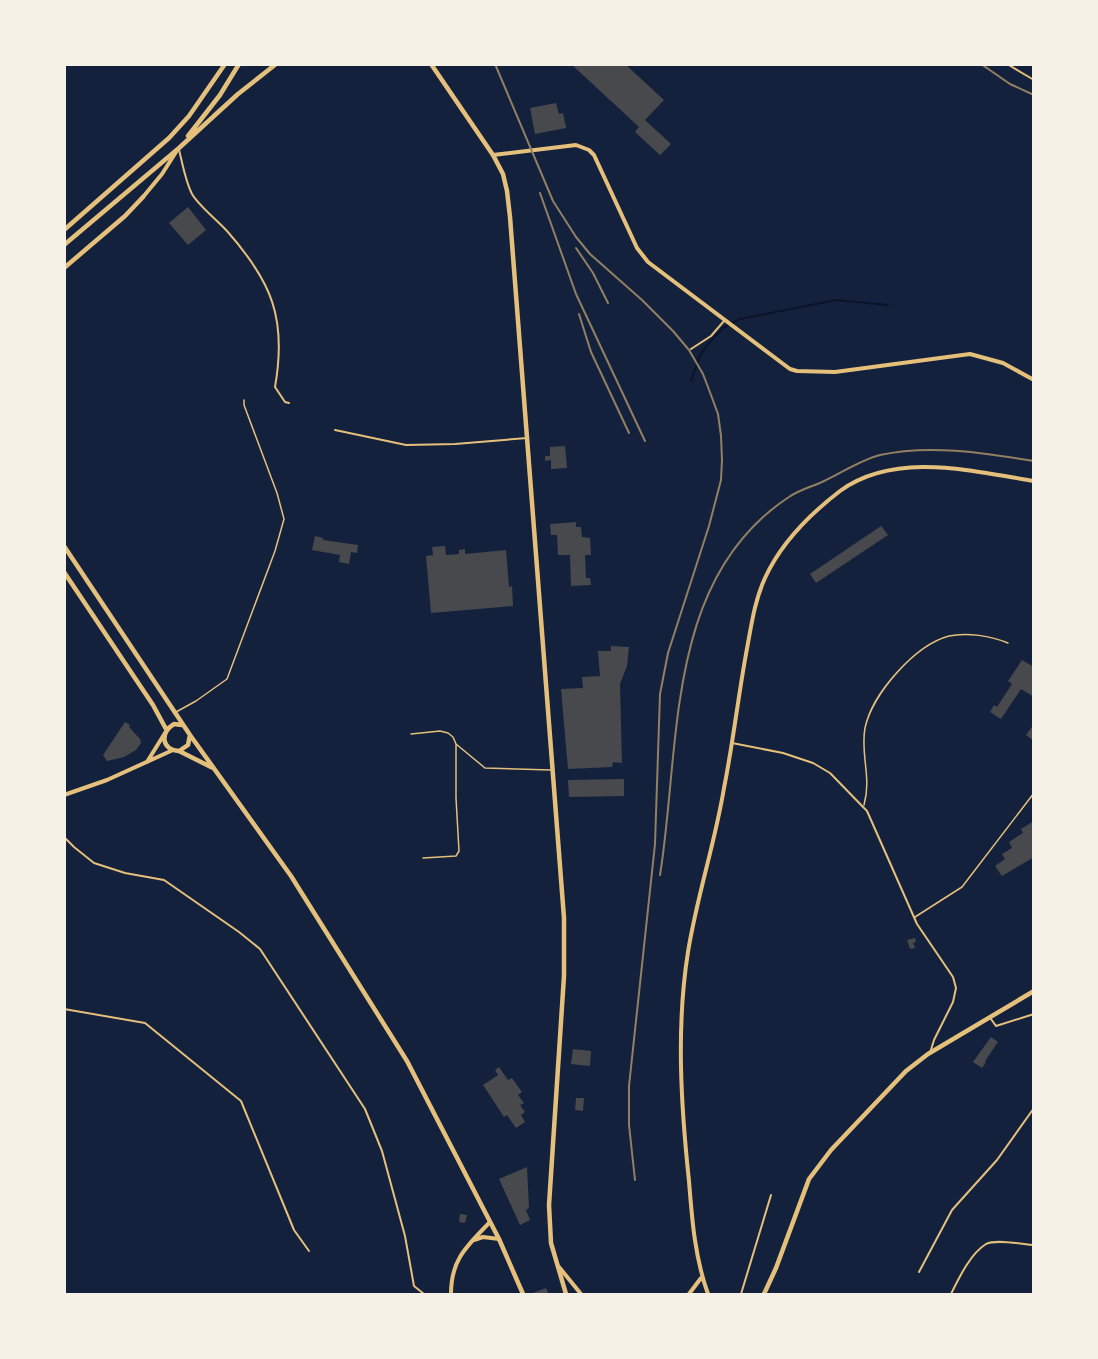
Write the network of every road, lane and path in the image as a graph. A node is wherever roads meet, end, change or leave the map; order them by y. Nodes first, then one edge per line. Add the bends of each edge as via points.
1 (225, 64) edge
2 (239, 64) edge
3 (276, 64) edge
4 (431, 64) edge
5 (1007, 64) edge
6 (1034, 80) edge
7 (179, 148) junction
8 (493, 155) junction
9 (143, 197) joint
10 (64, 230) edge
11 (64, 244) edge
12 (64, 268) edge
13 (726, 322) junction
14 (691, 349) dead end
15 (1034, 380) edge
16 (244, 400) dead end
17 (289, 403) dead end
18 (335, 430) dead end
19 (527, 438) junction
20 (1034, 481) edge
21 (64, 546) edge
22 (64, 573) edge
23 (104, 605) junction
24 (92, 613) junction
25 (1008, 643) dead end
26 (175, 712) junction
27 (184, 726) junction
28 (166, 731) junction
29 (411, 734) dead end
30 (190, 735) junction
31 (732, 743) junction
32 (456, 744) junction
33 (176, 750) junction
34 (147, 763) junction
35 (216, 769) junction
36 (553, 770) junction
37 (1034, 792) edge
38 (64, 795) edge
39 (863, 806) junction
40 (64, 837) edge
41 (423, 858) dead end
42 (914, 917) junction
43 (1034, 991) edge
44 (64, 1009) edge
45 (1034, 1014) edge
46 (989, 1016) junction
47 (930, 1053) junction
48 (1034, 1108) edge
49 (771, 1195) dead end
50 (490, 1222) junction
51 (499, 1239) junction
52 (473, 1240) junction
53 (1034, 1245) edge
54 (309, 1251) dead end
55 (555, 1262) junction
56 (919, 1272) dead end
57 (702, 1278) junction
58 (424, 1294) edge
59 (451, 1294) edge
60 (523, 1294) edge
61 (566, 1294) edge
62 (582, 1294) edge
63 (689, 1294) edge
64 (708, 1294) edge
65 (741, 1294) edge
66 (764, 1294) edge
67 (951, 1294) edge

1 - 10 main road via 189,116 156,151
2 - 7 main road
3 - 7 main road
4 - 8 main road
5 - 6 street
7 - 9 main road
7 - 11 main road
7 - 17 street via 184,176 194,197 258,269 270,292 280,354 275,387
8 - 13 main road via 576,145 589,150 640,254
8 - 19 main road via 507,191
9 - 12 main road
13 - 14 street
13 - 15 main road via 781,365 797,371 835,372 970,354 1003,363
16 - 26 lane via 284,519 227,679
18 - 19 street via 406,445
19 - 36 main road
20 - 31 main road via 979,472 903,469 859,480 823,505 785,545 762,584 754,609
21 - 23 main road
22 - 24 main road
23 - 24 main road
23 - 26 main road
24 - 28 main road
25 - 39 lane via 979,636 949,636 894,674 865,726 867,781
26 - 27 main road
27 - 28 main road via 176,724
27 - 30 main road
28 - 33 main road via 165,743
28 - 34 main road
29 - 32 lane via 441,731 453,737
30 - 33 main road via 188,745
30 - 35 main road
31 - 39 street via 807,760 830,773
31 - 57 main road via 694,913 681,1033 686,1150
32 - 36 lane via 485,768
32 - 41 lane via 459,851 456,856
33 - 34 main road
33 - 35 main road
34 - 38 main road
35 - 50 main road via 291,876 407,1061
36 - 55 main road via 564,935 549,1176
37 - 42 lane via 962,887
39 - 42 street
40 - 58 street via 94,863 164,880 260,950 365,1109 382,1151 414,1286
42 - 47 street via 956,988
43 - 46 main road
44 - 54 street via 145,1023 241,1101 294,1230
45 - 46 street via 996,1026
46 - 47 main road
47 - 66 main road via 906,1071 831,1150 809,1179
48 - 56 street via 997,1160 952,1210
49 - 65 street
50 - 51 main road
50 - 52 main road
51 - 52 main road
51 - 60 main road
52 - 59 main road via 456,1260
53 - 67 street via 987,1244 971,1261
55 - 61 main road
55 - 62 main road
57 - 63 main road
57 - 64 main road

